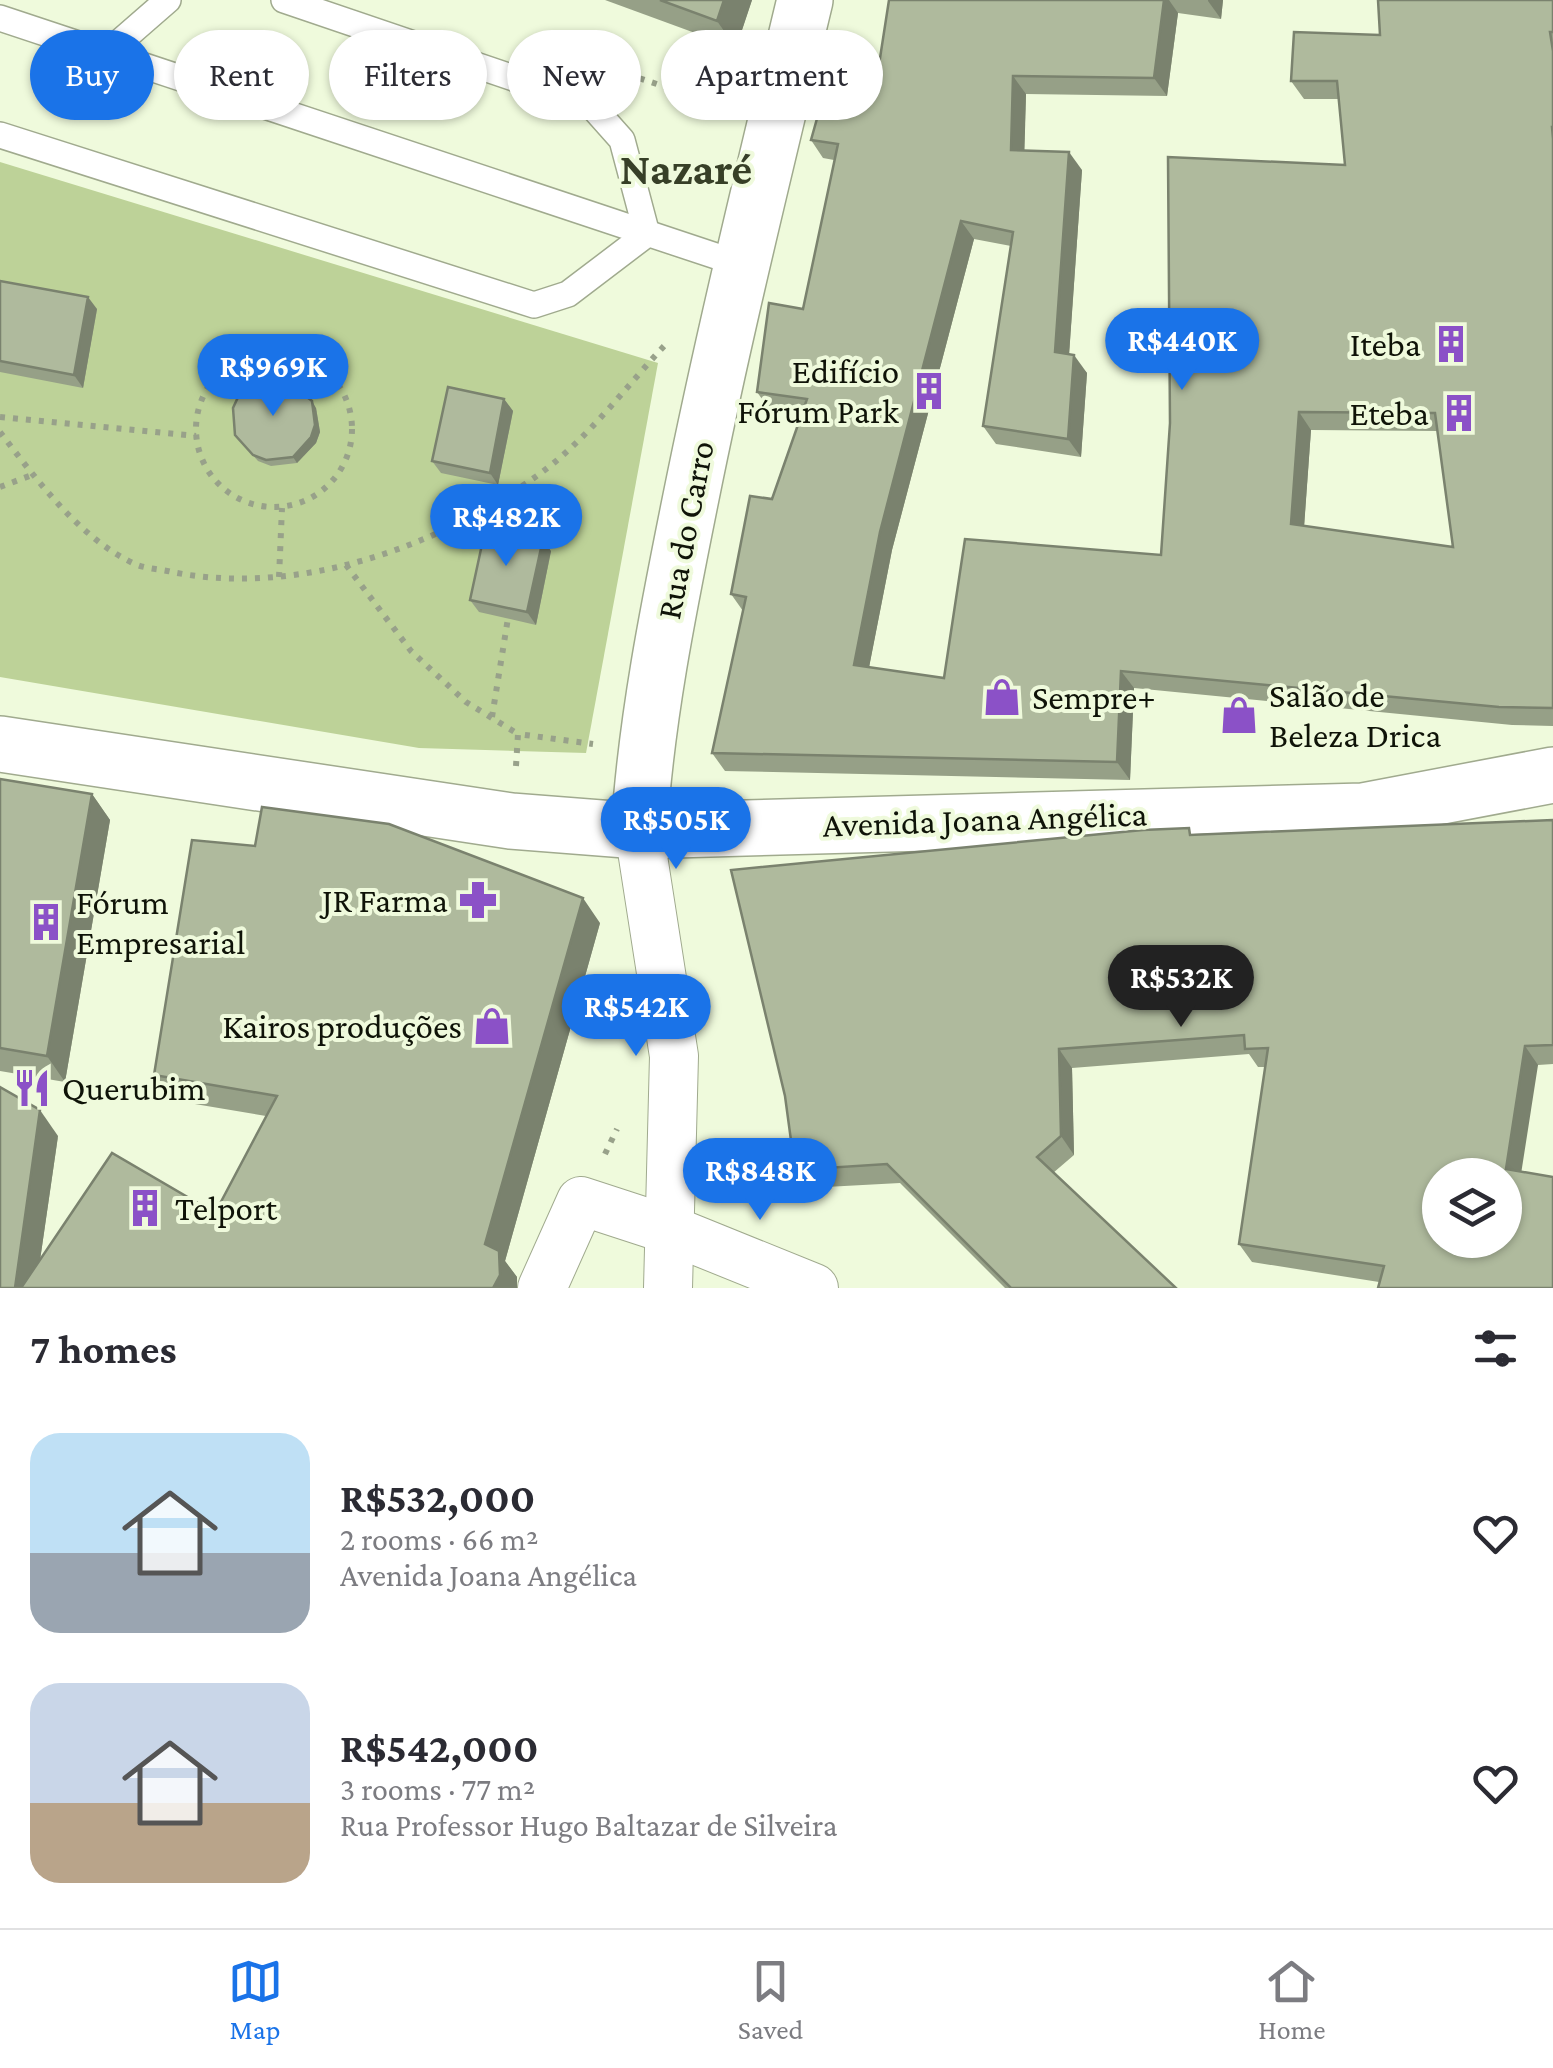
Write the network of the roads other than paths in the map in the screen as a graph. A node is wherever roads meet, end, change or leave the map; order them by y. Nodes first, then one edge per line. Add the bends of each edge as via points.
1 (168, 0) edge
2 (284, 0) edge
3 (805, 0) edge
4 (0, 18) edge
5 (35, 30) edge
6 (134, 30) edge
7 (154, 70) edge
8 (0, 135) edge
9 (647, 234) junction
10 (740, 264) junction
11 (0, 744) edge
12 (1553, 774) edge
13 (1363, 811) junction
14 (1553, 816) edge
15 (639, 830) junction
16 (673, 1232) junction
17 (542, 1288) edge
18 (668, 1288) edge
19 (814, 1288) edge

1 - 6 lane
2 - 9 lane via 590,104 622,140
3 - 10 main road, Rua do Carro
4 - 5 lane
7 - 9 lane
8 - 9 lane via 534,305 568,294
9 - 10 lane
10 - 15 main road, Rua do Carro via 644,751
11 - 15 main road, Avenida Joana Angélica via 511,821
12 - 13 main road, Avenida Joana Angélica
13 - 14 main road
13 - 15 main road, Avenida Joana Angélica
15 - 16 street via 674,1056
16 - 17 street via 580,1200
16 - 18 street
16 - 19 street

